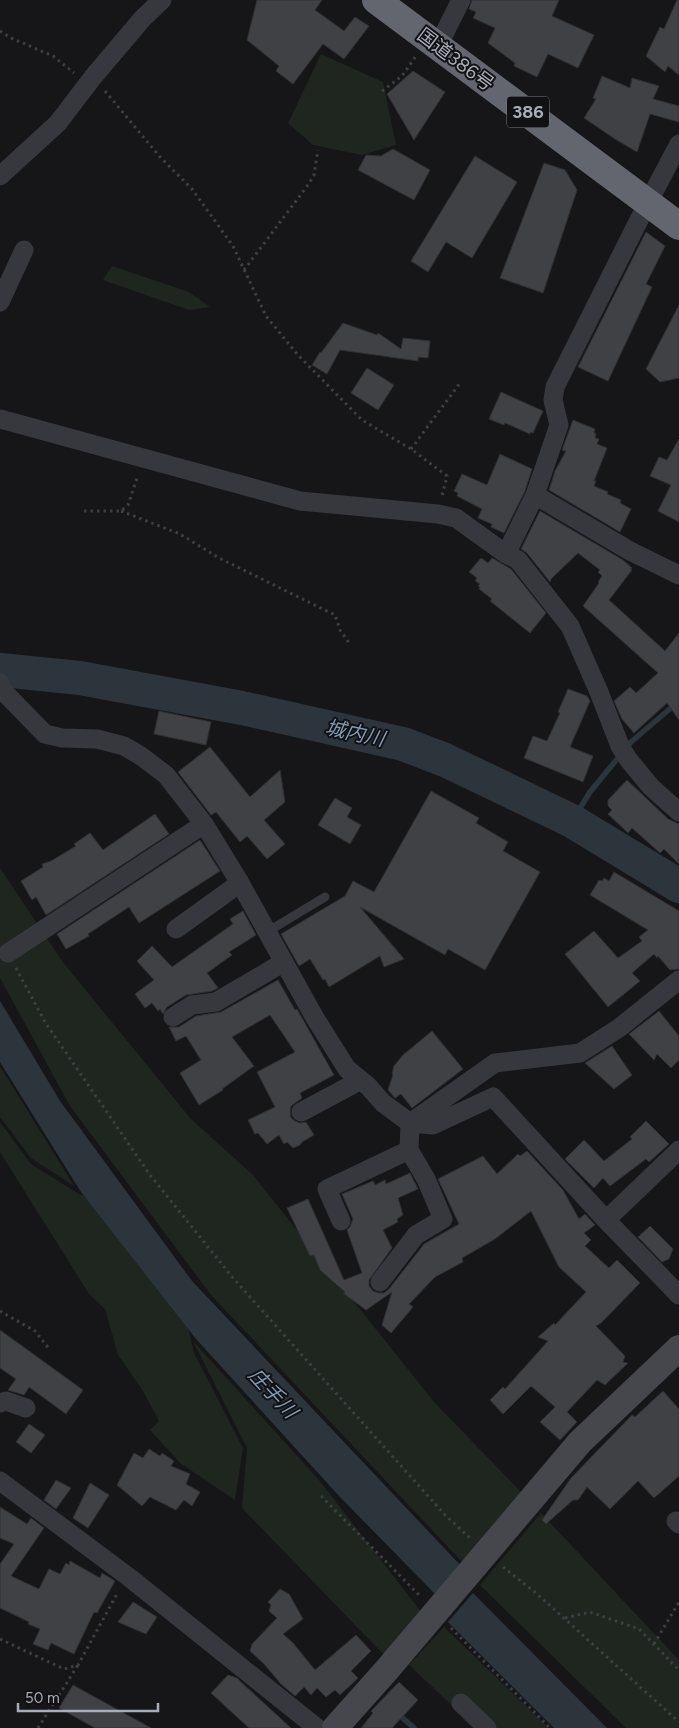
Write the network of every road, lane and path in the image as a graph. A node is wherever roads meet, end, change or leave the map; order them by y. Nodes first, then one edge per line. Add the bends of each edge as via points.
1 (162, 0) edge
2 (376, 0) edge
3 (461, 0) edge
4 (0, 31) edge
5 (429, 48) junction
6 (91, 81) junction
7 (382, 91) dead end
8 (679, 144) edge
9 (318, 150) dead end
10 (0, 176) edge
11 (648, 202) junction
12 (679, 226) edge
13 (24, 250) dead end
14 (244, 270) junction
15 (0, 302) edge
16 (460, 383) dead end
17 (0, 419) edge
18 (411, 449) junction
19 (144, 458) junction
20 (535, 495) junction
21 (84, 511) dead end
22 (121, 511) junction
23 (438, 514) junction
24 (506, 554) junction
25 (679, 575) edge
26 (350, 644) dead end
27 (1, 686) edge
28 (679, 812) edge
29 (204, 824) junction
30 (240, 883) junction
31 (325, 897) dead end
32 (176, 929) dead end
33 (267, 932) junction
34 (8, 953) joint
35 (284, 962) junction
36 (679, 980) edge
37 (173, 1017) dead end
38 (361, 1080) junction
39 (301, 1112) dead end
40 (410, 1123) junction
41 (410, 1150) junction
42 (679, 1150) edge
43 (342, 1220) dead end
44 (606, 1220) junction
45 (380, 1282) dead end
46 (676, 1285) edge
47 (0, 1311) edge
48 (679, 1348) edge
49 (50, 1350) dead end
50 (0, 1403) edge
51 (26, 1408) dead end
52 (0, 1481) edge
53 (473, 1541) dead end
54 (501, 1566) dead end
55 (127, 1576) junction
56 (679, 1602) edge
57 (564, 1618) junction
58 (0, 1639) edge
59 (654, 1644) junction
60 (78, 1666) junction
61 (679, 1670) edge
62 (461, 1703) dead end
63 (679, 1722) edge
64 (38, 1728) edge
65 (317, 1728) edge
66 (335, 1728) edge
67 (487, 1728) edge

1 - 6 street
2 - 5 highway, 国道386号 / 386
3 - 5 street
4 - 6 path via 53,56
5 - 7 path
5 - 11 highway, 国道386号 / 386
6 - 10 street via 58,123
6 - 14 path via 192,189 233,246
8 - 11 street
9 - 14 path via 314,176
11 - 12 highway, 国道386号 / 386
11 - 20 street via 554,393 559,425
13 - 15 street
14 - 18 path via 266,316 297,354 362,420
16 - 18 path
17 - 19 street
18 - 23 path via 447,476
19 - 22 path via 128,505
19 - 23 street via 300,500
20 - 24 street
20 - 25 street via 630,551
21 - 22 path
22 - 26 path via 180,534 219,558 335,615
23 - 24 street via 456,518
24 - 28 street via 518,560 570,626 624,752 651,787
27 - 29 street via 46,734 97,739 124,746 141,756 166,775
29 - 30 street
29 - 34 street
30 - 32 street
30 - 33 street
31 - 33 lane
33 - 35 street
34 - 53 path via 45,1022 150,1175 240,1286 445,1515
35 - 37 street via 216,1002 192,1005
35 - 38 street via 347,1069
36 - 40 street via 619,1028 580,1052 495,1063
38 - 39 street
38 - 40 street via 383,1103
40 - 41 street
40 - 44 street via 433,1125 493,1097
41 - 43 street via 327,1189
41 - 45 street via 444,1219 416,1235
42 - 44 street
44 - 46 street
47 - 49 path via 35,1332
48 - 66 street via 580,1442
50 - 51 street via 6,1401
52 - 55 street
54 - 57 path
55 - 60 path
55 - 65 street
56 - 59 path
57 - 59 path via 590,1612 639,1629
57 - 63 path
58 - 60 path via 64,1669
59 - 61 path
60 - 64 path
62 - 67 street

